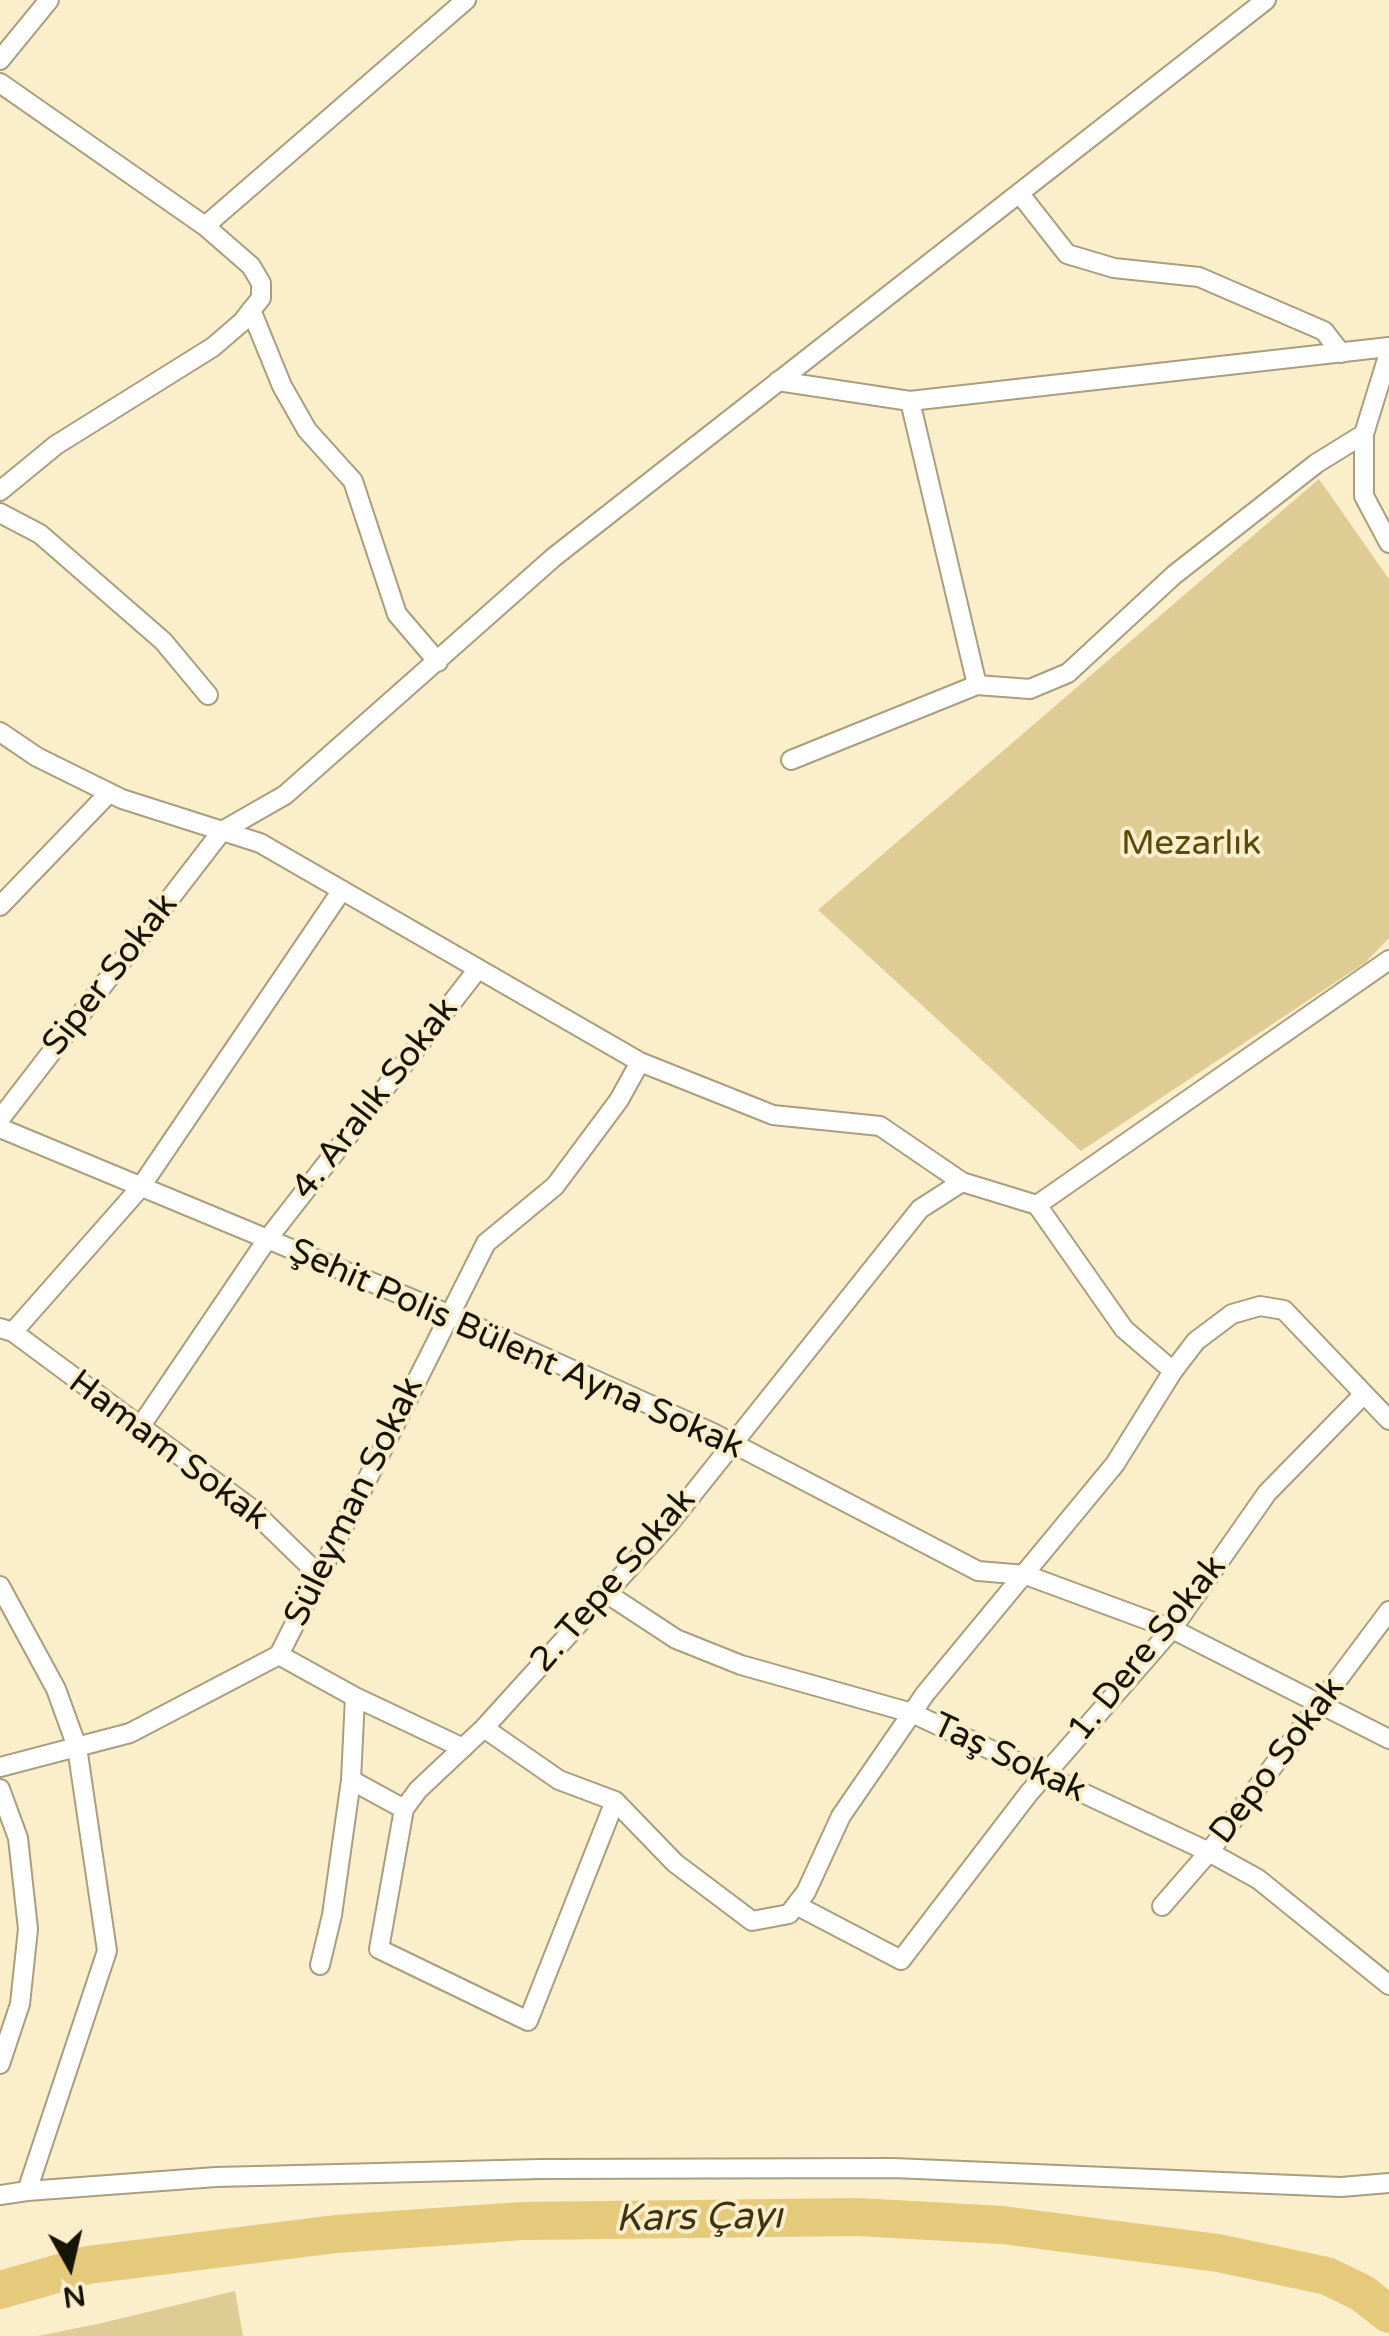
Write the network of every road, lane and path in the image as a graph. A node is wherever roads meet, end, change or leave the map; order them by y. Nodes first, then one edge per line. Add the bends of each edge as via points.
1 (48, 0) edge
2 (466, 0) edge
3 (1258, 2) edge
4 (0, 60) edge
5 (0, 83) edge
6 (1020, 194) junction
7 (205, 226) junction
8 (251, 310) junction
9 (1389, 350) edge
10 (1341, 352) junction
11 (778, 382) junction
12 (910, 401) junction
13 (1364, 434) junction
14 (0, 491) edge
15 (0, 513) edge
16 (1389, 542) edge
17 (438, 662) junction
18 (977, 684) junction
19 (208, 696) dead end
20 (0, 732) edge
21 (791, 760) dead end
22 (108, 792) junction
23 (222, 832) junction
24 (342, 890) junction
25 (0, 906) edge
26 (1389, 960) edge
27 (478, 969) junction
28 (640, 1062) junction
29 (0, 1119) edge
30 (0, 1128) edge
31 (962, 1182) junction
32 (140, 1188) junction
33 (1038, 1205) junction
34 (266, 1241) junction
35 (448, 1314) junction
36 (6, 1330) edge
37 (1174, 1371) junction
38 (1364, 1394) junction
39 (1389, 1420) edge
40 (140, 1427) junction
41 (733, 1444) junction
42 (319, 1574) junction
43 (1026, 1574) junction
44 (0, 1586) edge
45 (606, 1593) junction
46 (1389, 1611) edge
47 (1172, 1628) junction
48 (279, 1655) junction
49 (356, 1696) junction
50 (1322, 1704) junction
51 (912, 1714) junction
52 (484, 1728) junction
53 (1389, 1739) edge
54 (77, 1747) junction
55 (462, 1748) junction
56 (0, 1767) edge
57 (1044, 1775) junction
58 (352, 1780) junction
59 (0, 1790) edge
60 (615, 1801) junction
61 (404, 1810) junction
62 (1209, 1852) junction
63 (796, 1904) junction
64 (1162, 1906) dead end
65 (320, 1965) dead end
66 (1386, 1984) edge
67 (0, 2064) edge
68 (1389, 2182) edge
69 (27, 2191) junction
70 (0, 2195) edge

1 - 4 street
2 - 7 street
3 - 6 street
5 - 7 street
6 - 10 street via 1067,254 1114,268 1198,278 1324,332
6 - 11 street
7 - 8 street via 251,266 261,284 261,298
8 - 14 street via 212,347 56,445
8 - 17 street via 307,430 353,481 398,614
9 - 10 street
9 - 13 street
10 - 12 street
11 - 12 street
11 - 17 street via 554,557
12 - 18 street
13 - 16 street via 1364,496
13 - 18 street via 1174,575 1068,672 1030,689
15 - 19 street via 40,534 164,641
17 - 23 street via 285,795
18 - 21 street
20 - 22 street
22 - 23 street
22 - 25 street
23 - 24 street via 260,843
23 - 29 street, Siper Sokak
24 - 27 street
24 - 32 street
26 - 33 street
27 - 28 street
27 - 34 street, 4. Aralık Sokak
28 - 31 street via 774,1115 880,1126
28 - 35 street, Süleyman Sokak via 555,1186 486,1243
30 - 32 street, Şehit Polis Bülent Ayna Sokak
31 - 33 street
31 - 41 street, 2. Tepe Sokak via 920,1209
32 - 34 street, Şehit Polis Bülent Ayna Sokak
32 - 36 street
33 - 37 street via 1124,1329
34 - 35 street, Şehit Polis Bülent Ayna Sokak
34 - 40 street, 4. Aralık Sokak
35 - 41 street, Şehit Polis Bülent Ayna Sokak
35 - 42 street, Süleyman Sokak
36 - 40 street, Hamam Sokak
37 - 38 street via 1196,1341 1232,1314 1260,1306 1284,1310
37 - 43 street via 1115,1464
38 - 39 street
38 - 47 street, 1. Dere Sokak via 1268,1493
40 - 42 street, Hamam Sokak via 248,1506
41 - 43 street, Şehit Polis Bülent Ayna Sokak via 978,1572
41 - 45 street, 2. Tepe Sokak
42 - 48 street, Süleyman Sokak
43 - 47 street, Şehit Polis Bülent Ayna Sokak
43 - 51 street
44 - 54 street via 56,1690
45 - 51 street, Taş Sokak via 676,1639 741,1665
45 - 52 street, 2. Tepe Sokak
46 - 50 street, Depo Sokak
47 - 50 street, Şehit Polis Bülent Ayna Sokak
47 - 57 street, 1. Dere Sokak
48 - 49 street
48 - 54 street via 130,1733
49 - 55 street
49 - 58 street
50 - 53 street, Şehit Polis Bülent Ayna Sokak
50 - 62 street, Depo Sokak
51 - 57 street, Taş Sokak
51 - 63 street via 841,1816
52 - 55 street, 2. Tepe Sokak
52 - 60 street via 559,1780
54 - 56 street
54 - 69 street via 107,1950
55 - 61 street, 2. Tepe Sokak
57 - 62 street, Taş Sokak
57 - 63 street, 1. Dere Sokak via 901,1960
58 - 61 street
58 - 65 street
59 - 67 street via 18,1838 28,1929 20,2004
60 - 61 street via 528,2020 380,1949
60 - 63 street via 675,1864 752,1921 789,1914
62 - 64 street, Depo Sokak
62 - 66 street, Taş Sokak via 1258,1878
68 - 69 street via 1340,2187 893,2168 541,2169
69 - 70 street

